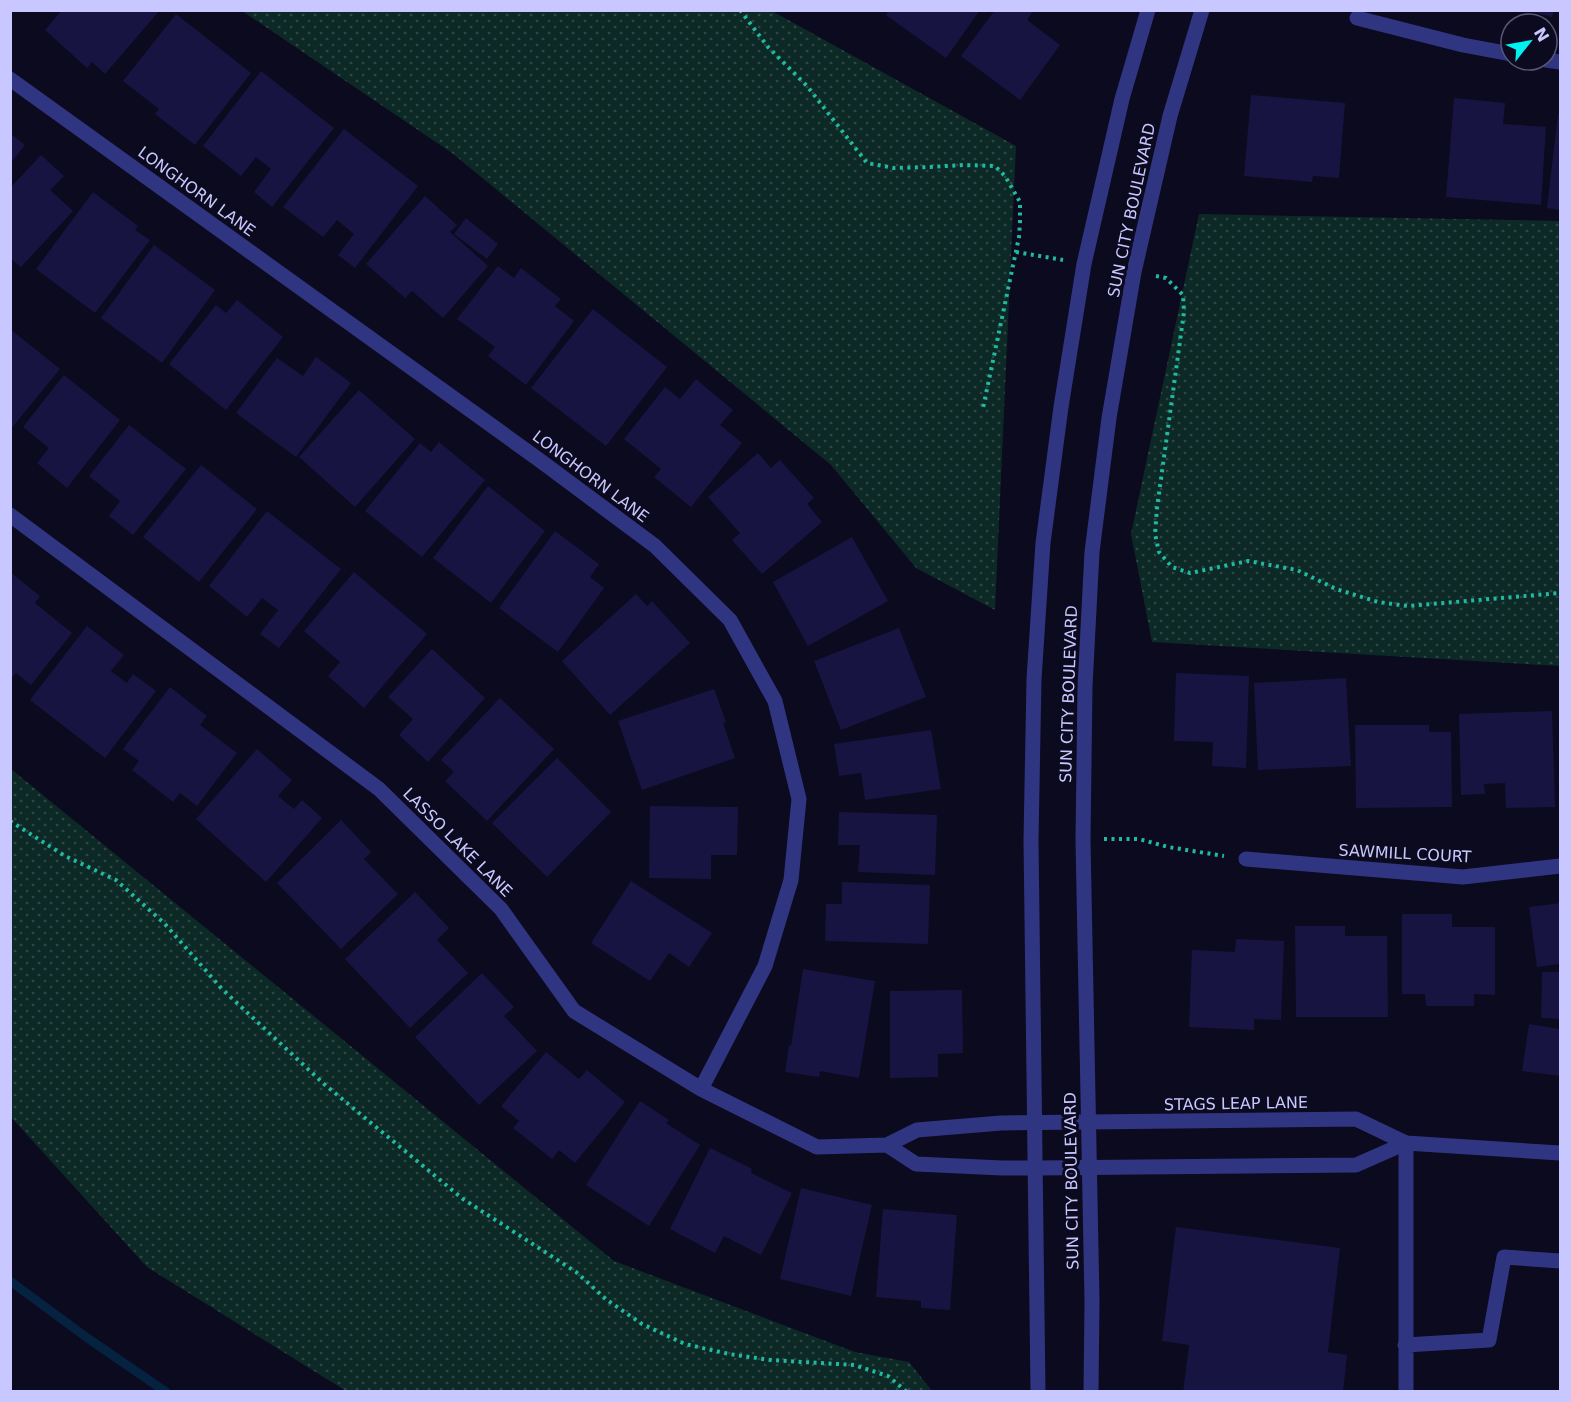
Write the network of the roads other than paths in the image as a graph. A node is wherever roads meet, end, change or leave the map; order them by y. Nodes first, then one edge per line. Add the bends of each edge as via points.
1 (1148, 10) edge
2 (1202, 10) edge
3 (1357, 18) dead end
4 (1499, 52) edge
5 (10, 79) edge
6 (10, 515) edge
7 (1246, 860) road end
8 (1560, 866) edge
9 (701, 1089) junction
10 (1062, 1122) joint
11 (1088, 1122) junction
12 (1035, 1123) junction
13 (1406, 1143) junction
14 (887, 1145) junction
15 (1560, 1153) edge
16 (1089, 1167) junction
17 (1036, 1168) junction
18 (1560, 1261) edge
19 (1406, 1345) junction
20 (1038, 1392) edge
21 (1091, 1392) edge
22 (1406, 1392) edge

1 - 12 street, SUN CITY BOULEVARD via 1122,99 1084,264 1043,543 1034,679 1031,817
2 - 11 street, SUN CITY BOULEVARD via 1170,116 1134,272 1109,418 1092,552 1083,840
3 - 4 street
5 - 9 street, LONGHORN LANE via 655,546 730,620 775,701 799,799 791,880 765,966
6 - 9 street, LASSO LAKE LANE via 379,789 501,909 574,1011
7 - 8 street, SAWMILL COURT via 1463,877
9 - 14 street, LASSO LAKE LANE via 817,1147
10 - 11 street, STAGS LEAP LANE
10 - 12 street, LASSO LAKE LANE
11 - 13 street, STAGS LEAP LANE via 1356,1119
11 - 16 street, SUN CITY BOULEVARD
12 - 14 street, LASSO LAKE LANE via 917,1130
12 - 17 street, SUN CITY BOULEVARD
13 - 15 street, STAGS LEAP LANE
13 - 16 street, STAGS LEAP LANE via 1356,1165
13 - 19 street
14 - 17 street via 916,1164
16 - 17 street, STAGS LEAP LANE
16 - 21 street, SUN CITY BOULEVARD
17 - 20 street, SUN CITY BOULEVARD
18 - 19 street via 1504,1257 1489,1340
19 - 22 street

